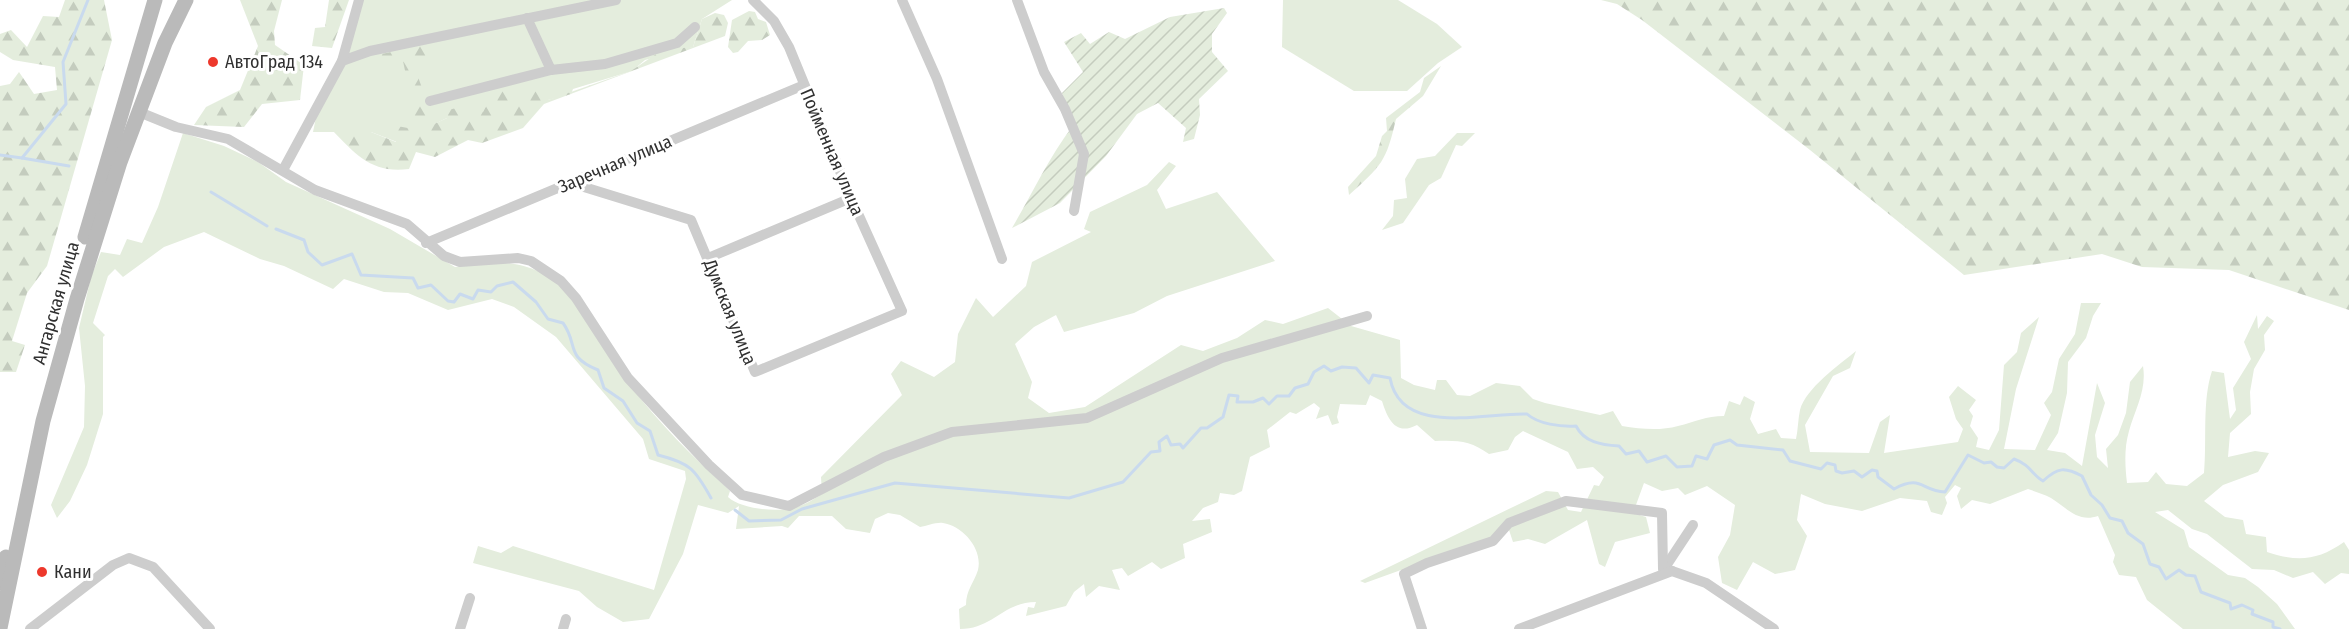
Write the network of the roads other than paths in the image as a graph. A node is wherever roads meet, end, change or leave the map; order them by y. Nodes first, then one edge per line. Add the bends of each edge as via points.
1 (155, 0) edge
2 (186, 0) edge
3 (359, 0) edge
4 (616, 0) edge
5 (753, 0) edge
6 (902, 0) edge
7 (1017, 0) edge
8 (527, 18) junction
9 (695, 27) dead end
10 (342, 61) junction
11 (551, 70) junction
12 (804, 85) junction
13 (430, 101) dead end
14 (139, 112) junction
15 (283, 170) junction
16 (571, 183) junction
17 (851, 198) junction
18 (1074, 211) dead end
19 (426, 243) junction
20 (708, 258) junction
21 (1002, 259) dead end
22 (902, 311) joint
23 (1367, 316) dead end
24 (1693, 525) dead end
25 (2, 566) edge
26 (1668, 570) junction
27 (0, 583) edge
28 (470, 598) dead end
29 (5, 610) junction
30 (36, 627) edge
31 (0, 628) edge
32 (15, 629) edge
33 (210, 629) edge
34 (460, 629) edge
35 (1422, 629) edge
36 (1519, 629) edge
37 (1774, 629) edge

1 - 25 main road, Ангарская улица via 39,400
2 - 14 main road, Ангарская улица
3 - 10 street
4 - 8 street
5 - 12 street, Пойменная улица via 774,21
6 - 21 street via 937,79
7 - 18 street via 1044,72 1084,154
8 - 10 street via 370,51
8 - 11 street
9 - 11 street via 677,43 605,64
10 - 15 street
11 - 13 street
12 - 16 street, Заречная улица
12 - 17 street, Пойменная улица
14 - 15 street via 176,127 228,139
14 - 29 main road, Ангарская улица via 103,213 61,353 43,421
15 - 19 street via 315,190 407,224
16 - 19 street, Заречная улица
16 - 20 street, Думская улица via 691,220
17 - 20 street
17 - 22 street, Пойменная улица
19 - 23 street via 460,262 518,258 542,267 568,290 628,378 709,465 742,495 789,506 884,457 952,432 1087,418 1222,358
20 - 22 street, Думская улица via 755,372
24 - 26 street
25 - 27 main road, Ангарская улица
26 - 35 street via 1662,513 1566,501 1509,523 1493,541 1404,574
26 - 36 street
26 - 37 street via 1706,583
28 - 34 street
29 - 31 main road, Ангарская улица
29 - 32 main road via 6,622
30 - 33 street via 113,565 129,558 153,567

